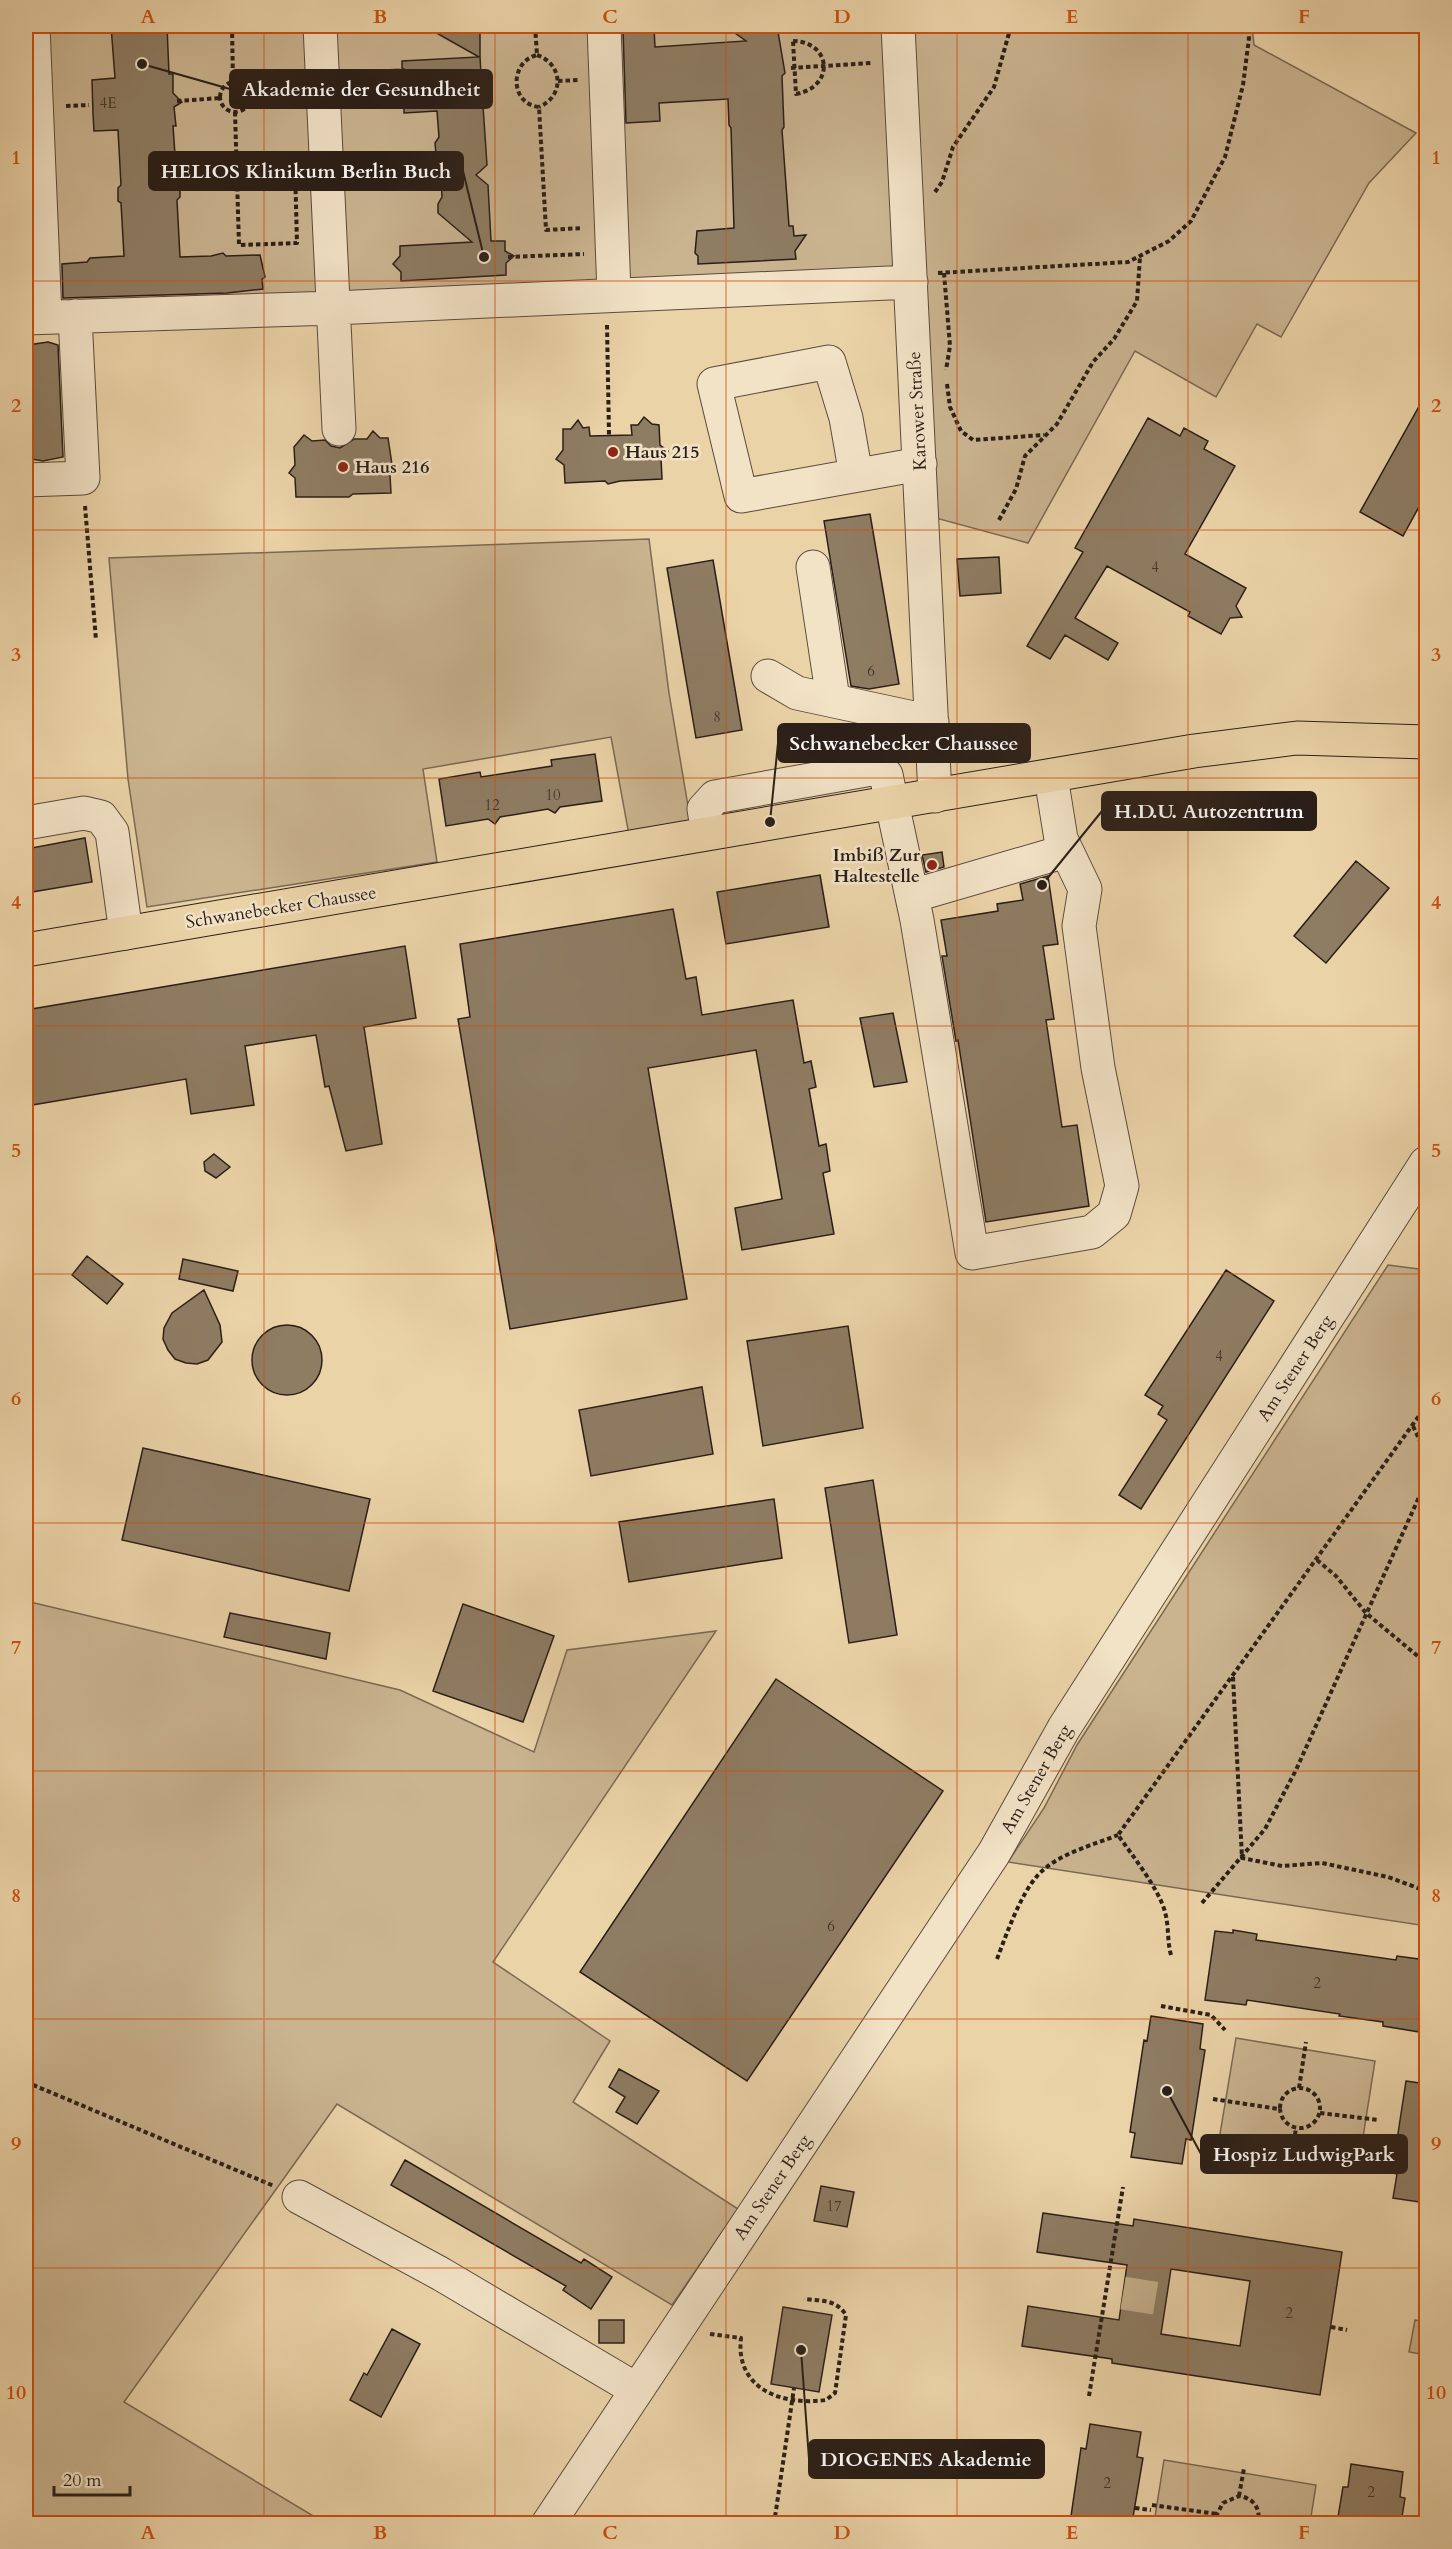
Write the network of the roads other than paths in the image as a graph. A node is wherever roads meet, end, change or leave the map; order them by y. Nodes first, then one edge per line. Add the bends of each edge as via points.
1 (33, 26) edge
2 (320, 26) edge
3 (604, 26) edge
4 (898, 26) edge
5 (398, 86) dead end
6 (323, 91) junction
7 (910, 278) junction
8 (610, 293) junction
9 (334, 308) junction
10 (49, 317) edge
11 (339, 429) dead end
12 (920, 464) junction
13 (856, 475) junction
14 (26, 480) edge
15 (813, 567) dead end
16 (768, 676) dead end
17 (833, 699) junction
18 (932, 722) junction
19 (1426, 742) edge
20 (1051, 777) junction
21 (935, 796) junction
22 (893, 803) junction
23 (26, 823) edge
24 (1066, 851) junction
25 (912, 896) junction
26 (126, 933) junction
27 (26, 950) edge
28 (1426, 1163) edge
29 (299, 2197) road end
30 (637, 2390) junction
31 (548, 2523) edge

1 - 10 street
2 - 6 street
3 - 8 street via 590,227
4 - 7 street, Karower Straße
5 - 6 street
6 - 9 street
7 - 8 street
7 - 12 street, Karower Straße
8 - 9 street
9 - 10 street
9 - 11 street
10 - 14 street via 83,478
12 - 13 street
12 - 18 street, Karower Straße
13 - 13 street via 741,496 714,384 829,362 846,417
15 - 17 street
16 - 17 street via 797,693
17 - 18 street
18 - 21 street, Karower Straße
19 - 20 main road, Schwanebecker Chaussee via 1272,740
20 - 21 main road, Schwanebecker Chaussee
20 - 24 street
21 - 22 main road, Schwanebecker Chaussee
22 - 25 street
22 - 26 main road, Schwanebecker Chaussee
23 - 26 street via 84,813 101,817 112,832
24 - 25 street
24 - 25 street via 1085,889 1079,927 1098,1068 1122,1186 1114,1214 1092,1232 972,1253
26 - 27 main road, Schwanebecker Chaussee
28 - 30 street, Am Stener Berg via 1064,1728 994,1853
29 - 30 street via 441,2274
30 - 31 street, Am Stener Berg

